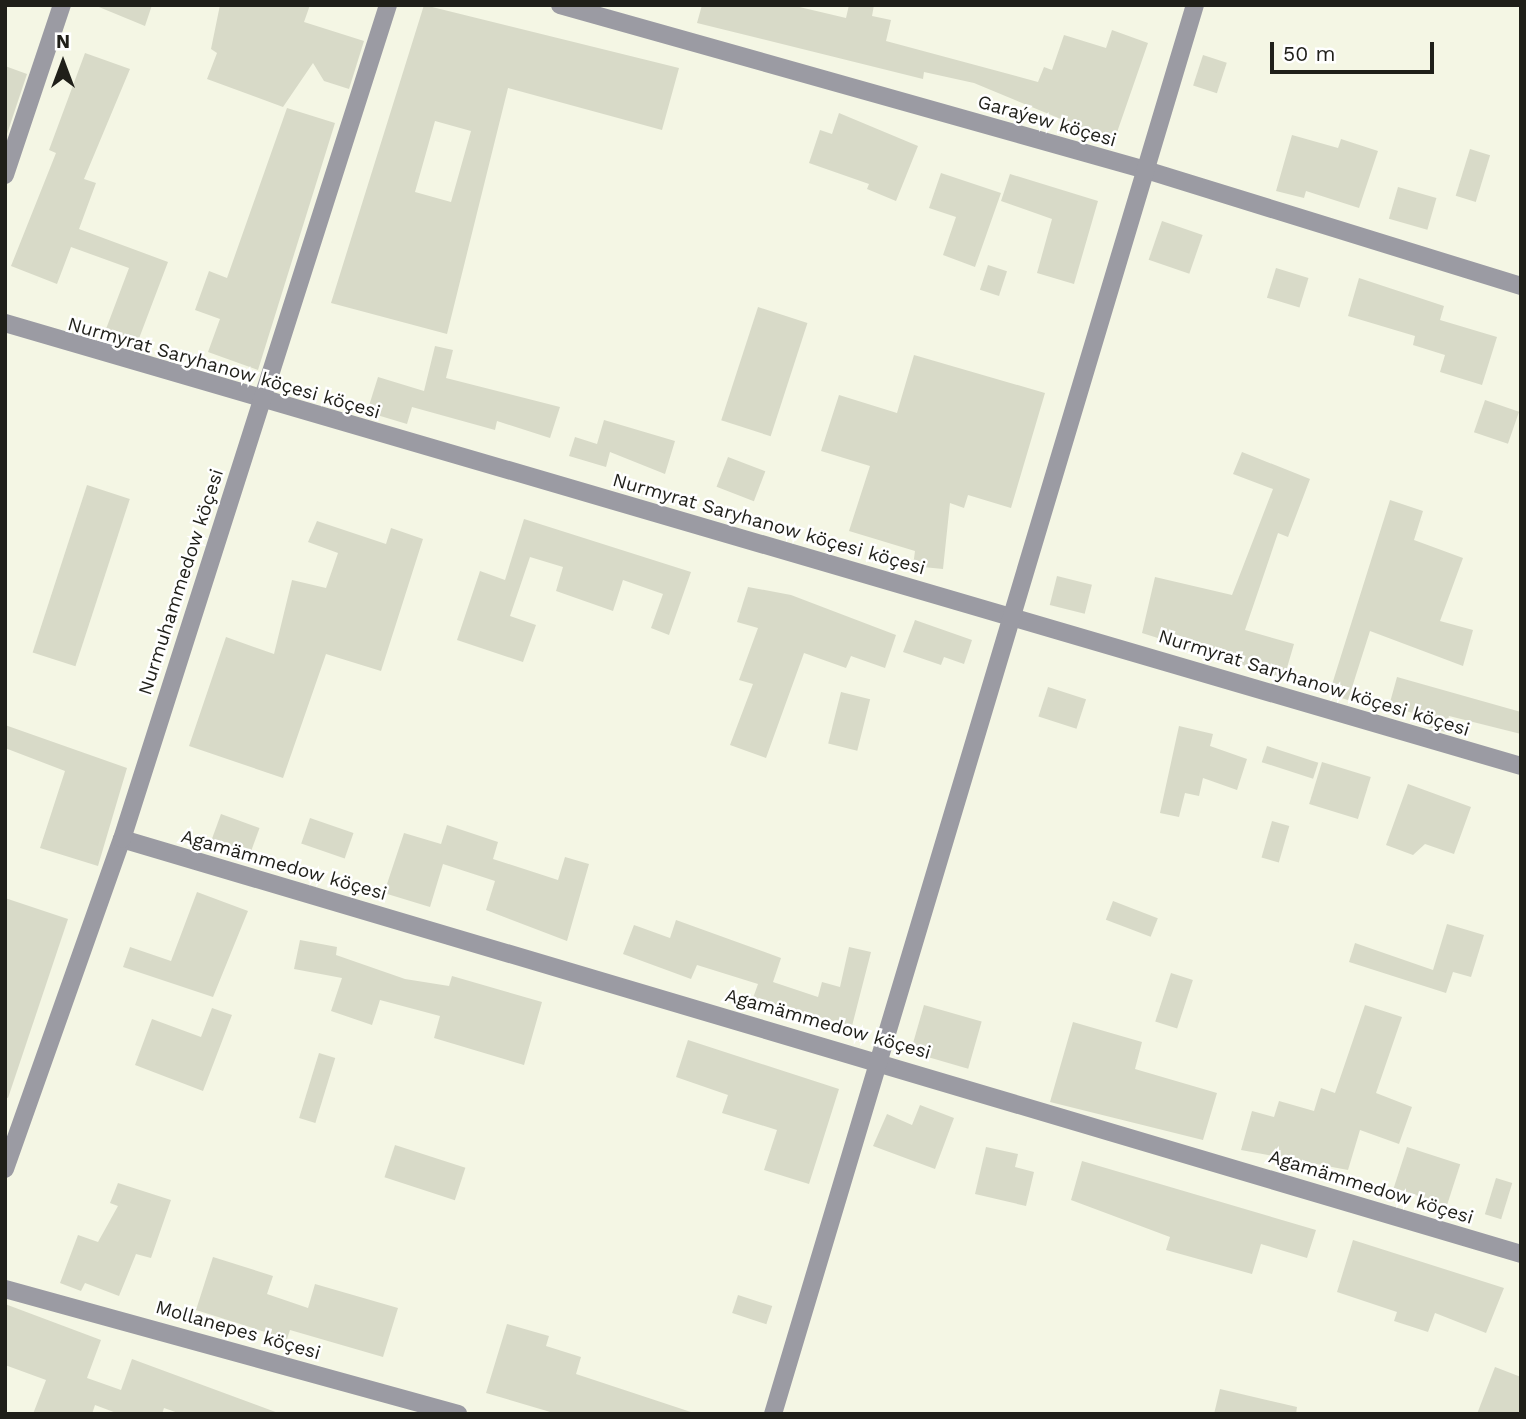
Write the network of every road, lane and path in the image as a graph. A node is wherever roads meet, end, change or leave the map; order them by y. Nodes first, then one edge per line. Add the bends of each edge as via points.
1 (62, 5) edge
2 (388, 5) edge
3 (560, 5) edge
4 (1195, 5) edge
5 (1146, 170) junction
6 (5, 175) edge
7 (1521, 286) edge
8 (5, 323) edge
9 (260, 402) junction
10 (1016, 615) junction
11 (1521, 766) edge
12 (122, 839) junction
13 (875, 1060) junction
14 (5, 1169) edge
15 (1521, 1254) edge
16 (5, 1289) edge
17 (458, 1414) edge
18 (773, 1414) edge

1 - 6 street
2 - 9 street, Nurmuhammedow köçesi
3 - 5 street, Garaýew köçesi
4 - 5 street
5 - 7 street, Garaýew köçesi
5 - 10 street
8 - 9 street, Nurmyrat Saryhanow köçesi köçesi
9 - 10 street, Nurmyrat Saryhanow köçesi köçesi
9 - 12 street, Nurmuhammedow köçesi
10 - 11 street, Nurmyrat Saryhanow köçesi köçesi
10 - 13 street
12 - 13 street, Agamämmedow köçesi
12 - 14 street, Nurmuhammedow köçesi
13 - 15 street, Agamämmedow köçesi
13 - 18 street
16 - 17 street, Mollanepes köçesi

